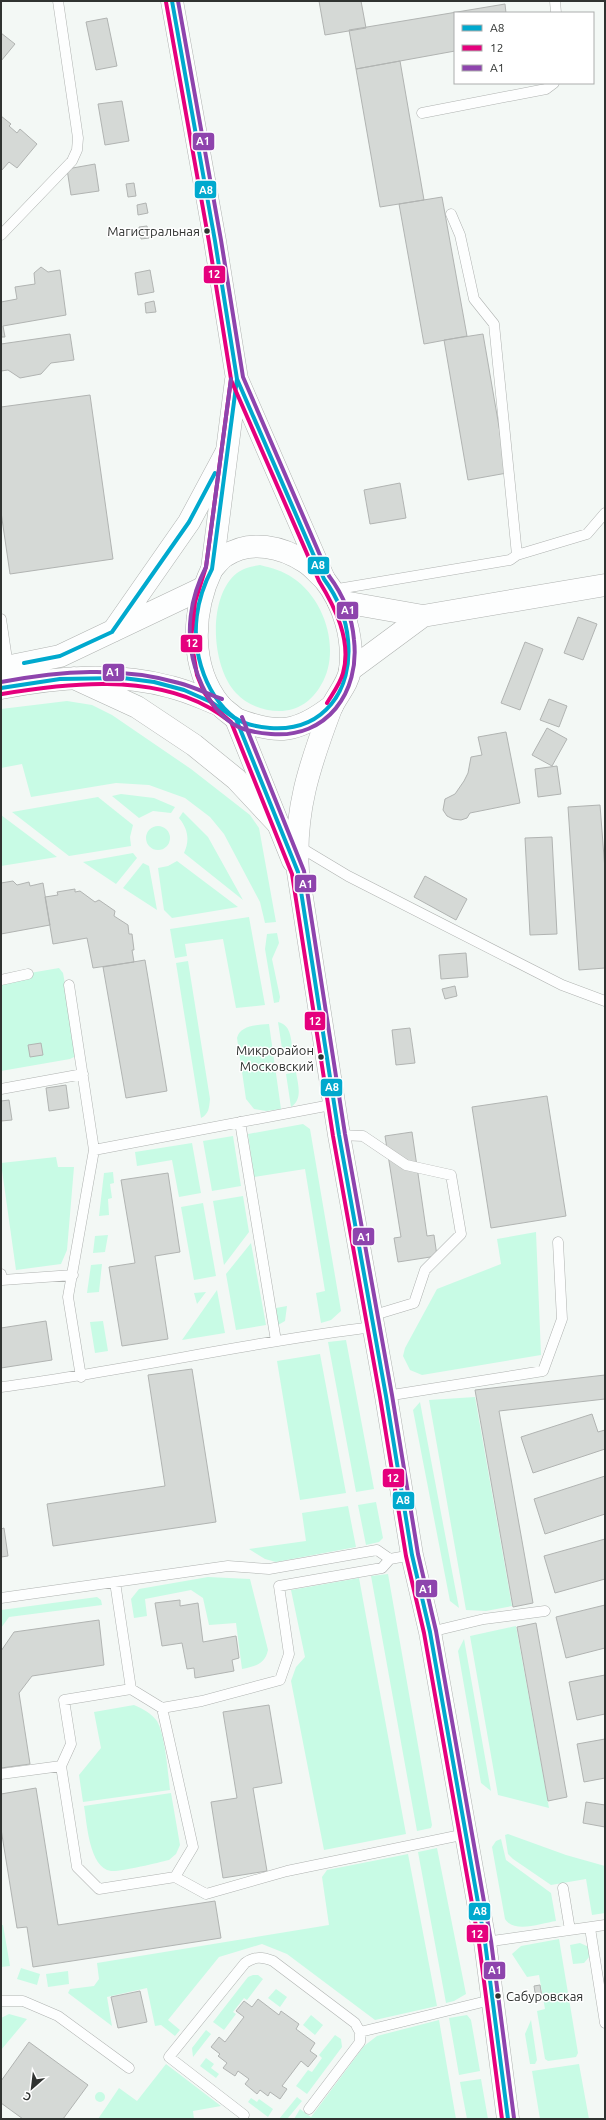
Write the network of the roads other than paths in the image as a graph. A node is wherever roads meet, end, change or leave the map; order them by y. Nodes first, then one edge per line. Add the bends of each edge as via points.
1 (58, 1) edge
2 (172, 1) edge
3 (555, 1) edge
4 (556, 12) edge
5 (553, 84) edge
6 (422, 113) dead end
7 (451, 214) dead end
8 (1, 235) edge
9 (236, 379) junction
10 (227, 450) junction
11 (605, 513) edge
12 (517, 555) junction
13 (212, 569) junction
14 (605, 585) edge
15 (202, 588) junction
16 (331, 590) junction
17 (423, 616) junction
18 (1, 621) edge
19 (112, 632) junction
20 (350, 670) junction
21 (3, 676) edge
22 (74, 678) junction
23 (332, 706) junction
24 (228, 712) junction
25 (278, 824) junction
26 (296, 846) junction
27 (298, 872) junction
28 (28, 974) dead end
29 (1, 980) edge
30 (69, 985) dead end
31 (605, 1001) edge
32 (83, 1074) junction
33 (1, 1089) edge
34 (336, 1104) junction
35 (240, 1122) junction
36 (339, 1135) junction
37 (94, 1150) junction
38 (558, 1242) dead end
39 (1, 1274) edge
40 (73, 1275) junction
41 (372, 1321) junction
42 (276, 1341) junction
43 (81, 1377) junction
44 (1, 1387) edge
45 (386, 1396) junction
46 (412, 1555) junction
47 (390, 1559) junction
48 (115, 1582) junction
49 (1, 1598) edge
50 (545, 1611) dead end
51 (430, 1632) junction
52 (131, 1688) junction
53 (162, 1708) junction
54 (61, 1766) junction
55 (1, 1774) edge
56 (466, 1834) junction
57 (175, 1877) junction
58 (563, 1888) dead end
59 (605, 1925) edge
60 (590, 1928) junction
61 (570, 1930) junction
62 (484, 1942) junction
63 (491, 2000) junction
64 (1, 2001) edge
65 (605, 2023) edge
66 (360, 2032) junction
67 (129, 2068) dead end
68 (309, 2109) dead end
69 (244, 2115) dead end
70 (508, 2119) edge

1 - 8 lane via 78,138 77,150 68,166
2 - 9 main road
3 - 4 lane
5 - 6 lane via 546,89
7 - 12 lane via 460,235 474,299 494,324
9 - 10 main road
9 - 16 main road
10 - 13 main road
10 - 19 main road via 189,522
11 - 12 lane via 587,534
12 - 16 lane via 510,560
13 - 15 main road
13 - 16 main road via 225,556 241,549 254,546 268,547 286,551 306,562
14 - 17 main road
15 - 19 main road
15 - 24 main road via 197,610 196,638 200,663 207,684
16 - 17 main road
16 - 20 main road via 348,630
17 - 20 main road
18 - 21 lane
19 - 21 main road via 60,656
20 - 23 main road
21 - 22 main road
22 - 24 main road via 137,679 172,687
22 - 25 main road via 137,707 194,745 236,779
23 - 24 main road via 315,719 296,728 273,730 254,726
23 - 26 main road via 313,756 302,799
24 - 25 main road
25 - 27 main road
26 - 27 main road
26 - 31 lane via 348,876 555,981
27 - 34 main road
28 - 29 lane
30 - 32 lane
32 - 33 lane
32 - 37 lane
34 - 35 lane
34 - 36 main road
35 - 37 lane
35 - 42 lane
36 - 41 main road
36 - 41 lane via 363,1136 406,1165 451,1175 461,1234 425,1270 414,1303
37 - 40 lane
38 - 45 lane via 562,1319 543,1371
39 - 40 lane via 2,1280
40 - 43 lane via 68,1297
41 - 42 lane
41 - 45 main road
42 - 43 lane
43 - 44 lane
45 - 46 main road
46 - 47 lane
46 - 51 main road
47 - 48 lane via 377,1550 269,1569 228,1566
47 - 53 lane via 382,1568 279,1586 289,1654 280,1680 202,1701
48 - 49 lane
48 - 52 lane
50 - 51 lane via 484,1619
51 - 56 main road
52 - 53 lane
52 - 54 lane via 64,1700 71,1744
53 - 57 lane via 193,1847
54 - 55 lane
54 - 57 lane via 77,1867 99,1889
56 - 57 lane via 287,1871 206,1894
56 - 62 main road
58 - 61 lane
59 - 60 lane
60 - 61 lane
60 - 65 lane
61 - 62 lane
62 - 63 main road
63 - 66 lane
63 - 70 main road
64 - 67 lane via 23,2001 58,2016
66 - 68 lane via 360,2042
66 - 69 lane via 355,2023 273,1961 257,1957 245,1962 169,2057

